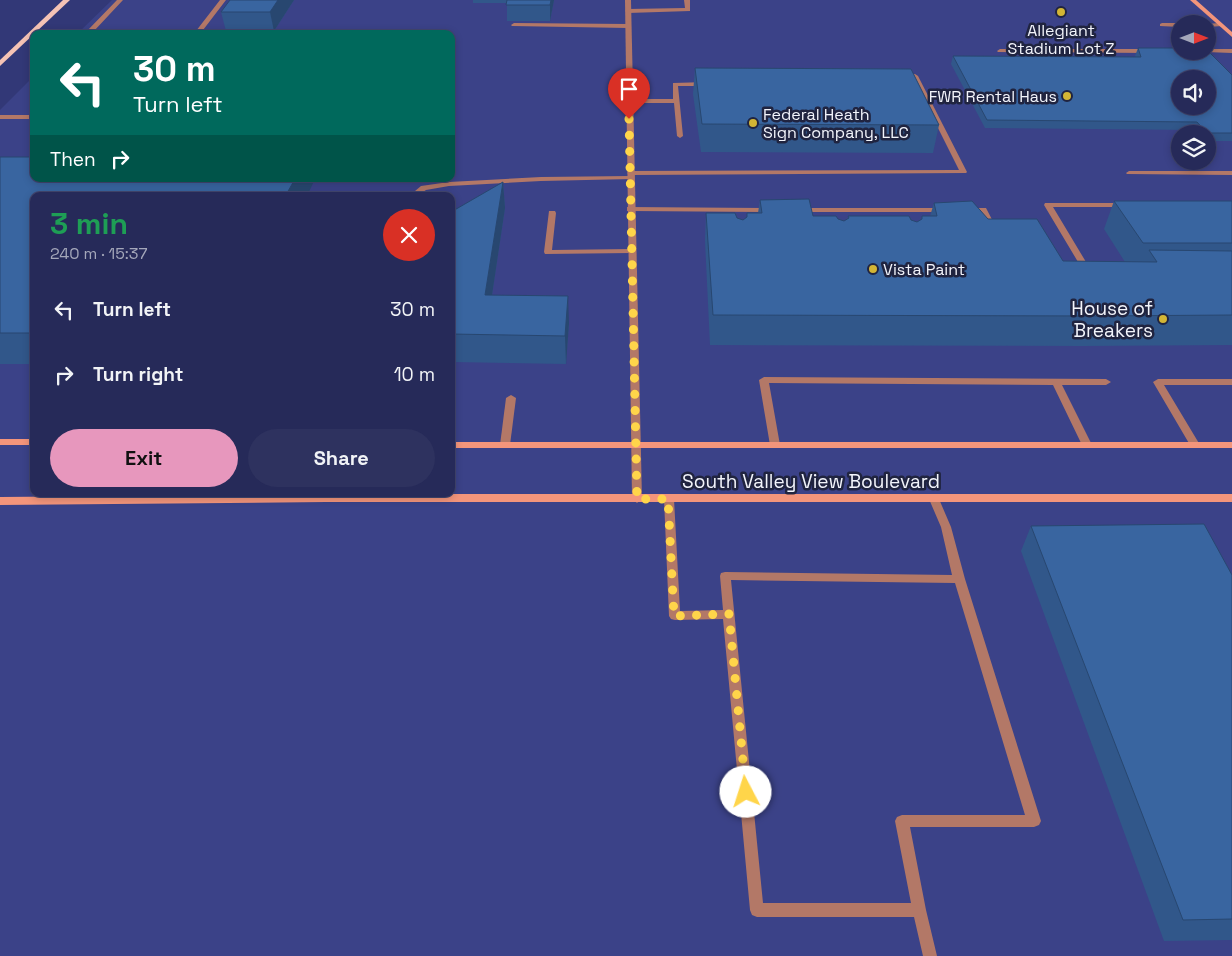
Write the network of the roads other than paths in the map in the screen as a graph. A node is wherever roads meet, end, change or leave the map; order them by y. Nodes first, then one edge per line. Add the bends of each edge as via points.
1 (67, 0) edge
2 (120, 0) edge
3 (223, 0) edge
4 (628, 0) edge
5 (687, 0) edge
6 (1193, 0) edge
7 (628, 11) junction
8 (1162, 25) dead end
9 (1171, 25) edge
10 (1216, 25) edge
11 (1220, 25) junction
12 (514, 26) edge
13 (628, 26) junction
14 (35, 30) edge
15 (91, 30) edge
16 (200, 30) edge
17 (30, 35) edge
18 (1232, 36) edge
19 (1000, 51) dead end
20 (1161, 51) edge
21 (1216, 51) edge
22 (1232, 51) edge
23 (0, 64) edge
24 (896, 76) edge
25 (716, 84) edge
26 (629, 101) junction
27 (676, 101) junction
28 (0, 117) edge
29 (30, 117) edge
30 (680, 136) dead end
31 (1129, 173) dead end
32 (1232, 173) edge
33 (630, 175) junction
34 (418, 192) edge
35 (1135, 205) edge
36 (630, 209) junction
37 (734, 210) junction
38 (780, 210) edge
39 (790, 210) edge
40 (827, 210) junction
41 (896, 210) junction
42 (552, 213) dead end
43 (735, 218) edge
44 (830, 219) edge
45 (900, 219) edge
46 (1000, 243) edge
47 (631, 252) junction
48 (1099, 275) edge
49 (1056, 381) junction
50 (1106, 382) dead end
51 (1232, 382) edge
52 (511, 398) dead end
53 (0, 442) edge
54 (30, 442) edge
55 (455, 445) edge
56 (505, 445) junction
57 (636, 445) junction
58 (775, 445) junction
59 (1087, 445) junction
60 (1196, 445) junction
61 (1232, 445) edge
62 (934, 498) junction
63 (1232, 498) edge
64 (637, 499) junction
65 (668, 499) junction
66 (0, 501) edge
67 (959, 578) junction
68 (729, 614) junction
69 (919, 910) junction
70 (930, 956) edge

1 - 14 main road
2 - 15 street
3 - 16 street
4 - 7 street
5 - 7 street via 688,10
6 - 11 main road
7 - 13 street
8 - 9 street
10 - 11 street
11 - 18 main road
12 - 13 street
13 - 26 street
17 - 23 main road
19 - 20 street
21 - 22 street
24 - 33 street via 915,76 964,172
25 - 27 street via 674,84
26 - 27 street
26 - 33 street
27 - 30 street
28 - 29 street
31 - 32 street
33 - 34 street via 449,184
33 - 36 street
35 - 48 street via 1048,205 1089,275
36 - 37 street
36 - 47 street
37 - 38 street
37 - 43 street
39 - 40 street
40 - 41 street
40 - 44 street
41 - 45 street
41 - 46 street via 983,210
42 - 47 street via 548,252
47 - 57 street
49 - 50 street
49 - 58 street via 764,380
49 - 59 street
51 - 60 street via 1158,382
52 - 56 street
53 - 54 main road
55 - 56 main road, South Valley View Boulevard
56 - 57 main road, South Valley View Boulevard
57 - 58 main road, South Valley View Boulevard
57 - 64 street
58 - 59 main road, South Valley View Boulevard
59 - 60 main road, South Valley View Boulevard
60 - 61 main road, South Valley View Boulevard
62 - 63 main road, South Valley View Boulevard
62 - 65 main road, South Valley View Boulevard
62 - 67 street via 946,527
64 - 65 main road, South Valley View Boulevard
64 - 66 main road, South Valley View Boulevard
65 - 68 street via 674,616
67 - 68 street via 725,576
67 - 69 street via 1034,821 902,821
68 - 69 street via 757,910
69 - 70 street

